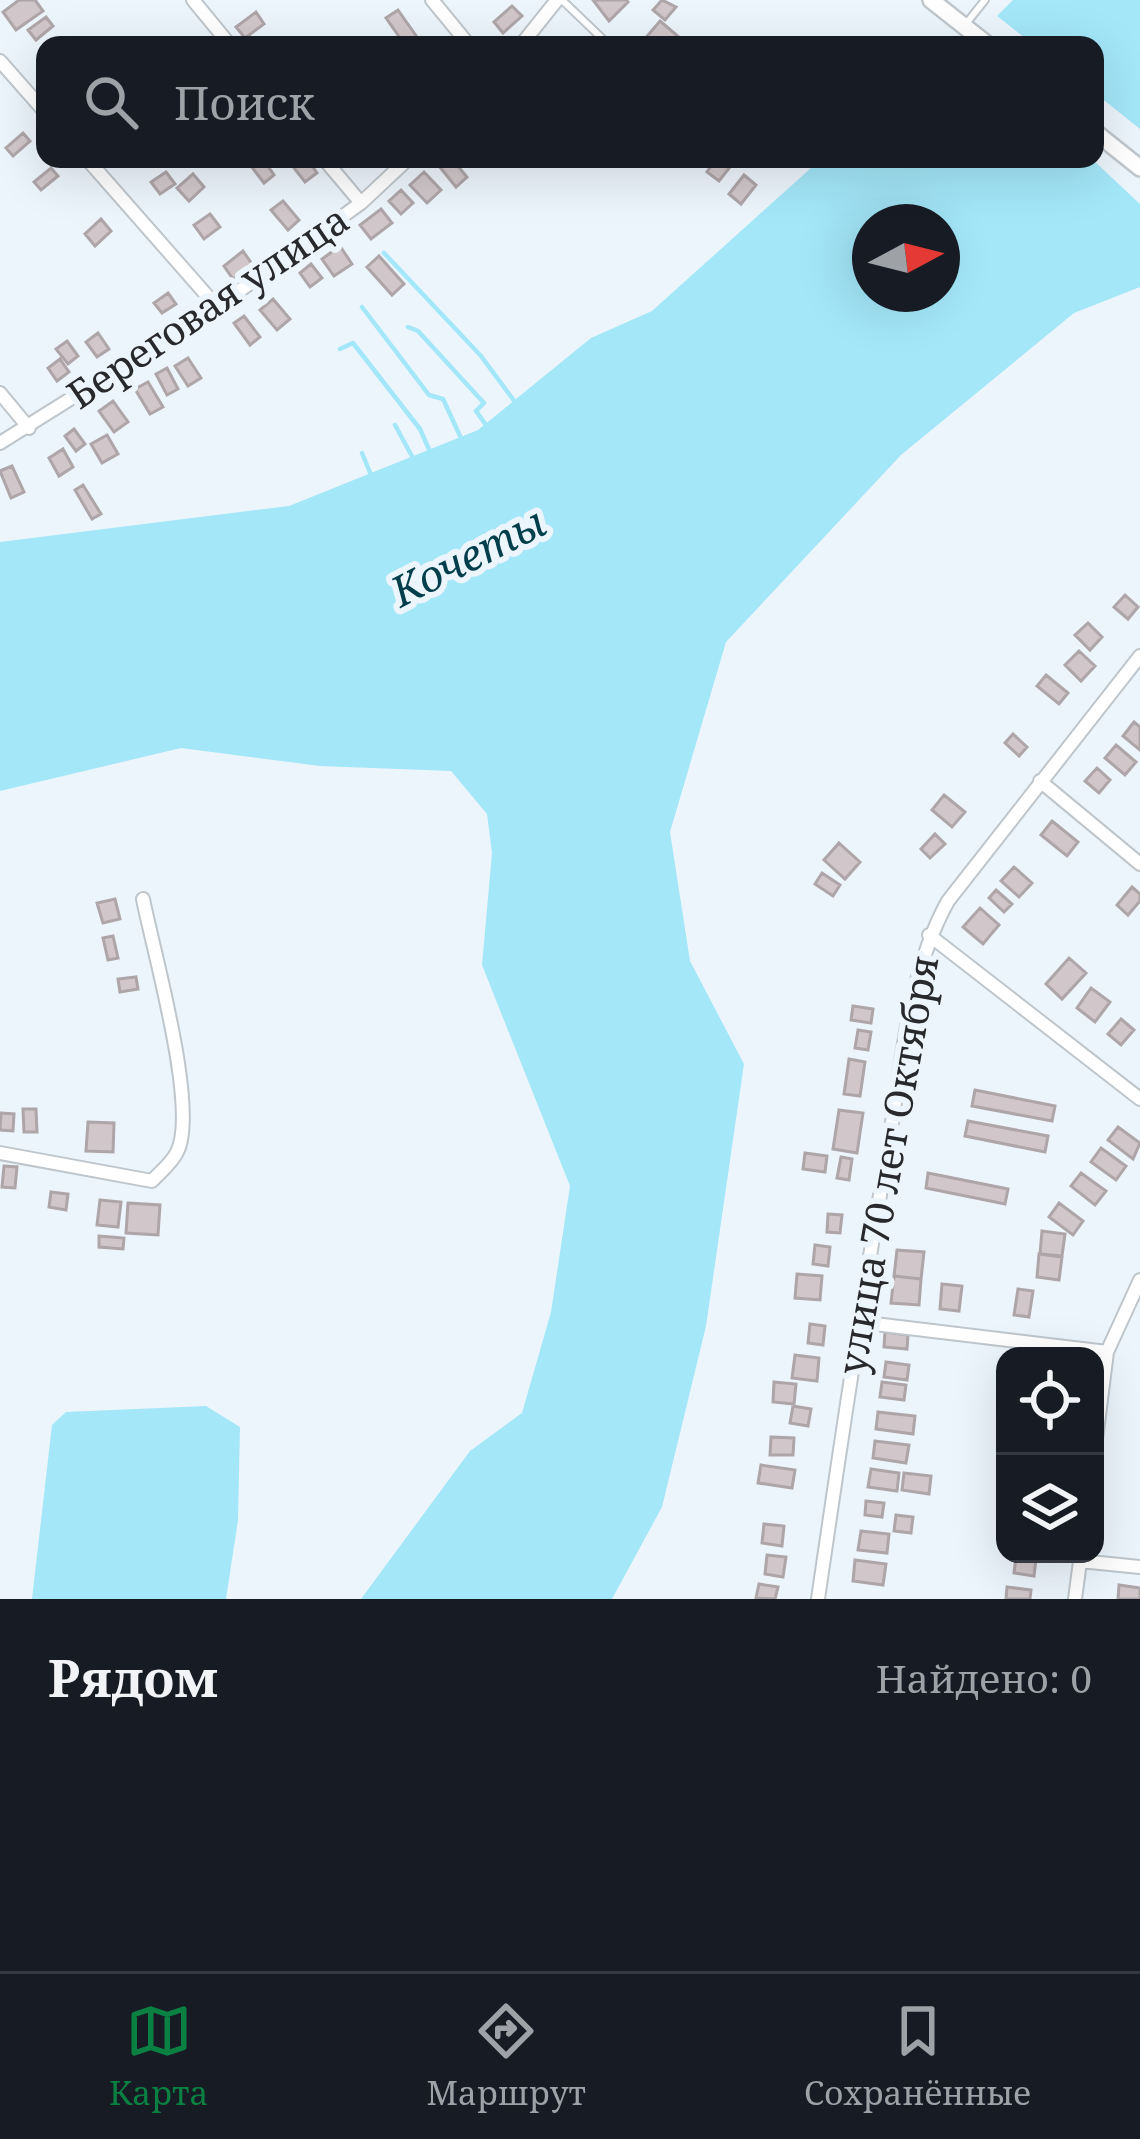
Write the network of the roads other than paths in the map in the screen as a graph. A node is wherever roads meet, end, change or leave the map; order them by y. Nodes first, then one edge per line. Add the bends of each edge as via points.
1 (193, 0) edge
2 (560, 0) edge
3 (931, 0) edge
4 (985, 0) edge
5 (441, 3) edge
6 (964, 26) junction
7 (223, 36) edge
8 (464, 36) edge
9 (529, 36) edge
10 (599, 36) edge
11 (977, 36) edge
12 (0, 61) edge
13 (36, 102) edge
14 (1104, 139) edge
15 (95, 168) edge
16 (332, 168) edge
17 (398, 168) edge
18 (1140, 168) edge
19 (361, 203) junction
20 (217, 307) junction
21 (0, 393) edge
22 (29, 428) junction
23 (0, 443) edge
24 (1140, 656) edge
25 (1040, 782) junction
26 (1140, 864) edge
27 (142, 899) dead end
28 (929, 935) junction
29 (1140, 1099) edge
30 (0, 1153) edge
31 (1140, 1280) edge
32 (858, 1322) junction
33 (1108, 1352) junction
34 (1104, 1381) edge
35 (1104, 1561) edge
36 (1079, 1563) edge
37 (1140, 1567) edge
38 (818, 1599) edge
39 (1075, 1599) edge

1 - 7 street
2 - 9 street
2 - 10 lane
3 - 6 street
4 - 6 lane
5 - 8 street
6 - 11 street
12 - 13 street
14 - 18 street
15 - 20 street
16 - 19 street
17 - 19 street, Береговая улица
19 - 20 street, Береговая улица
20 - 22 street, Береговая улица
21 - 22 street
22 - 23 street, Береговая улица
24 - 25 street, улица 70 лет Октября
25 - 26 street
25 - 28 street, улица 70 лет Октября
27 - 30 street via 175,1053 184,1125 177,1153 152,1181
28 - 29 street
28 - 32 street, улица 70 лет Октября
31 - 33 street
32 - 33 street
32 - 38 street, улица 70 лет Октября
33 - 34 street
35 - 37 street
36 - 39 street

